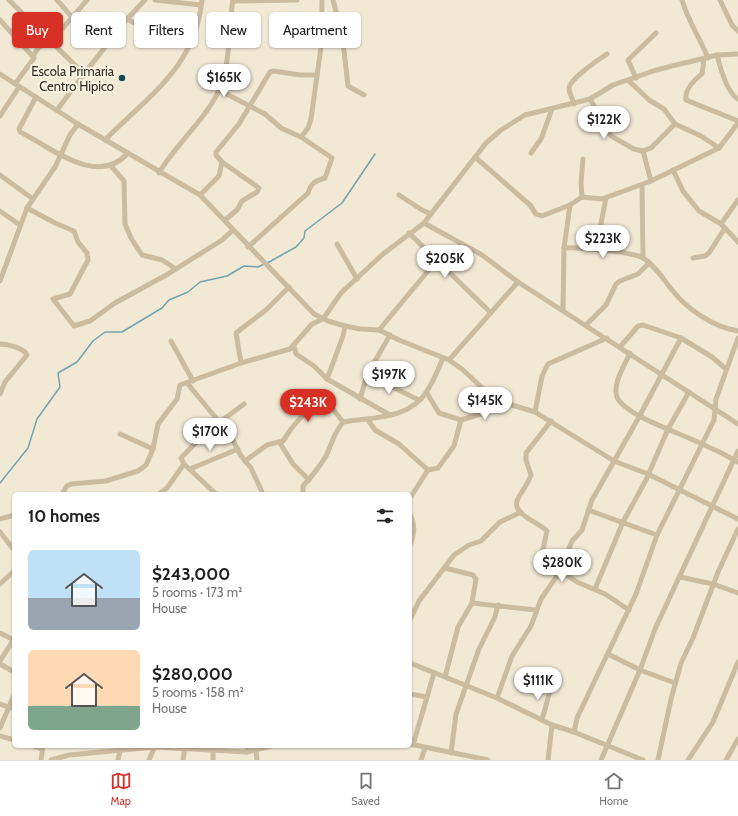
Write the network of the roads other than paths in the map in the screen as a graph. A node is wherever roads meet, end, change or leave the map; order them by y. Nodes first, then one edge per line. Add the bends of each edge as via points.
1 (9, 0) edge
2 (57, 0) edge
3 (87, 0) edge
4 (144, 0) edge
5 (155, 0) edge
6 (165, 0) edge
7 (233, 0) edge
8 (296, 0) edge
9 (322, 0) edge
10 (333, 0) edge
11 (682, 0) edge
12 (720, 0) edge
13 (202, 2) edge
14 (21, 12) edge
15 (76, 12) edge
16 (71, 16) edge
17 (198, 17) edge
18 (71, 18) edge
19 (127, 19) junction
20 (0, 20) edge
21 (134, 23) edge
22 (63, 28) edge
23 (738, 31) edge
24 (656, 33) dead end
25 (38, 48) edge
26 (57, 48) edge
27 (188, 48) edge
28 (607, 54) dead end
29 (738, 54) edge
30 (717, 55) junction
31 (34, 56) junction
32 (706, 58) junction
33 (0, 74) edge
34 (84, 74) junction
35 (317, 75) junction
36 (636, 78) junction
37 (629, 81) junction
38 (17, 85) junction
39 (219, 90) junction
40 (364, 95) dead end
41 (36, 97) junction
42 (590, 99) junction
43 (738, 99) edge
44 (574, 104) junction
45 (249, 106) junction
46 (552, 109) junction
47 (57, 110) junction
48 (0, 116) edge
49 (738, 122) edge
50 (78, 124) junction
51 (675, 124) junction
52 (301, 137) junction
53 (105, 140) junction
54 (719, 148) junction
55 (643, 151) junction
56 (128, 153) junction
57 (531, 153) dead end
58 (61, 155) junction
59 (475, 157) junction
60 (583, 159) dead end
61 (222, 162) junction
62 (111, 166) junction
63 (673, 170) junction
64 (159, 172) junction
65 (0, 176) edge
66 (651, 180) junction
67 (642, 184) junction
68 (399, 195) dead end
69 (200, 196) junction
70 (582, 197) junction
71 (606, 198) junction
72 (33, 199) junction
73 (738, 200) edge
74 (570, 205) junction
75 (27, 208) junction
76 (0, 211) edge
77 (431, 214) junction
78 (226, 220) junction
79 (424, 223) junction
80 (20, 225) junction
81 (723, 226) junction
82 (233, 230) junction
83 (409, 233) junction
84 (738, 242) edge
85 (337, 244) dead end
86 (248, 247) junction
87 (564, 248) junction
88 (596, 250) junction
89 (643, 257) junction
90 (693, 258) dead end
91 (438, 260) junction
92 (649, 263) junction
93 (176, 269) junction
94 (356, 279) junction
95 (0, 281) edge
96 (518, 282) junction
97 (289, 287) junction
98 (563, 310) junction
99 (491, 313) junction
100 (323, 319) junction
101 (586, 325) junction
102 (345, 326) junction
103 (379, 330) junction
104 (738, 331) edge
105 (390, 335) junction
106 (607, 338) junction
107 (681, 338) junction
108 (738, 338) edge
109 (171, 341) dead end
110 (0, 344) edge
111 (294, 346) junction
112 (620, 347) junction
113 (736, 350) edge
114 (630, 353) junction
115 (443, 358) junction
116 (449, 360) junction
117 (241, 363) junction
118 (726, 369) junction
119 (367, 375) junction
120 (660, 375) junction
121 (327, 379) junction
122 (193, 381) junction
123 (187, 383) junction
124 (427, 392) junction
125 (689, 392) junction
126 (0, 394) edge
127 (360, 399) junction
128 (419, 400) junction
129 (500, 402) junction
130 (244, 404) dead end
131 (715, 409) junction
132 (534, 412) junction
133 (390, 415) junction
134 (640, 417) junction
135 (368, 420) junction
136 (461, 420) junction
137 (220, 421) junction
138 (551, 421) junction
139 (343, 422) junction
140 (738, 424) edge
141 (668, 429) junction
142 (120, 434) dead end
143 (280, 443) junction
144 (702, 444) junction
145 (153, 449) junction
146 (238, 449) junction
147 (738, 451) edge
148 (245, 461) junction
149 (614, 461) junction
150 (736, 461) edge
151 (184, 464) junction
152 (190, 470) junction
153 (428, 470) junction
154 (648, 474) junction
155 (309, 480) junction
156 (679, 491) junction
157 (63, 492) edge
158 (162, 492) edge
159 (214, 492) edge
160 (262, 492) edge
161 (302, 492) edge
162 (412, 495) edge
163 (712, 505) junction
164 (588, 510) junction
165 (521, 512) junction
166 (12, 517) edge
167 (412, 519) edge
168 (738, 519) edge
169 (0, 520) edge
170 (624, 522) junction
171 (738, 529) edge
172 (0, 532) edge
173 (412, 533) edge
174 (657, 535) junction
175 (12, 547) edge
176 (445, 568) junction
177 (12, 573) edge
178 (559, 573) junction
179 (680, 577) junction
180 (0, 584) edge
181 (713, 584) junction
182 (595, 589) junction
183 (738, 593) edge
184 (472, 603) junction
185 (498, 605) junction
186 (536, 610) junction
187 (629, 610) junction
188 (412, 616) edge
189 (0, 633) edge
190 (12, 638) edge
191 (12, 642) edge
192 (608, 654) junction
193 (0, 662) edge
194 (738, 662) edge
195 (412, 664) edge
196 (640, 670) junction
197 (12, 671) edge
198 (434, 673) junction
199 (445, 677) junction
200 (675, 683) junction
201 (466, 686) junction
202 (551, 687) dead end
203 (412, 694) edge
204 (426, 698) junction
205 (497, 698) junction
206 (12, 699) edge
207 (0, 704) edge
208 (8, 707) junction
209 (12, 708) edge
210 (542, 720) junction
211 (552, 725) junction
212 (0, 728) edge
213 (574, 732) junction
214 (0, 736) edge
215 (12, 739) edge
216 (738, 739) edge
217 (412, 744) edge
218 (607, 746) junction
219 (42, 748) edge
220 (120, 748) edge
221 (154, 748) edge
222 (185, 748) edge
223 (194, 748) edge
224 (247, 748) edge
225 (265, 748) edge
226 (425, 748) junction
227 (213, 750) junction
228 (256, 751) junction
229 (247, 752) junction
230 (92, 753) junction
231 (451, 753) junction
232 (61, 758) edge
233 (476, 759) edge
234 (41, 760) edge
235 (51, 760) edge
236 (91, 760) edge
237 (118, 760) edge
238 (149, 760) edge
239 (184, 760) edge
240 (213, 760) edge
241 (257, 760) edge
242 (421, 760) edge
243 (488, 760) edge
244 (548, 760) edge
245 (601, 760) edge
246 (642, 760) edge
247 (658, 760) edge
248 (688, 760) edge
249 (726, 760) edge

1 - 14 street
2 - 16 street
3 - 15 street
4 - 19 street
5 - 6 street
6 - 13 street
7 - 8 street
7 - 39 street via 227,65
9 - 35 street via 321,47
10 - 40 street via 342,33 348,86
11 - 32 street via 687,18 700,38
12 - 23 street
13 - 17 street
18 - 22 street
19 - 21 street
19 - 34 street
20 - 31 street
24 - 36 street via 628,60
25 - 31 street
26 - 34 street
27 - 53 street via 169,78
28 - 44 street via 591,64 570,85
29 - 30 street
30 - 32 street
30 - 43 street via 724,78 733,96
31 - 38 street
32 - 36 street via 656,70
32 - 49 street via 702,74 694,79 686,94 686,100
33 - 38 street
34 - 47 street
35 - 45 street via 272,71
35 - 52 street via 311,119
36 - 37 street
37 - 42 street via 613,85
37 - 51 street via 649,100 664,109
38 - 41 street
38 - 48 street
39 - 45 street
39 - 64 street
41 - 47 street
41 - 58 street via 19,130
42 - 44 street
42 - 55 street via 611,136 634,149
44 - 46 street
45 - 52 street via 265,114 286,131
45 - 61 street via 239,124 216,152
46 - 57 street via 541,139
46 - 59 street via 529,114 510,124 486,143
47 - 50 street
49 - 54 street
50 - 53 street
50 - 58 street
51 - 54 street
51 - 55 street via 653,146
52 - 86 street via 332,158 327,176 310,185 308,194
53 - 56 street
54 - 63 street
55 - 66 street
56 - 62 street
56 - 64 street
58 - 62 street via 89,166
58 - 72 street via 52,173
59 - 74 street via 539,216
59 - 77 street
60 - 70 street
61 - 69 street via 218,176
61 - 78 street via 259,188 242,201
62 - 93 street via 125,185 124,220 131,238 142,255 162,260
63 - 66 street
63 - 81 street via 683,191 698,211
64 - 69 street
65 - 72 street
66 - 67 street
67 - 71 street
67 - 89 street
68 - 77 street
69 - 78 street
70 - 71 street
70 - 74 street
71 - 88 street
72 - 75 street
73 - 81 street
74 - 87 street
75 - 80 street
75 - 93 street via 74,231 78,242 87,253 88,260 73,290 68,295 53,299 74,326 90,321 115,303
76 - 80 street
77 - 79 street
78 - 82 street
79 - 83 street
79 - 96 street via 482,255
80 - 95 street
81 - 84 street
81 - 90 street via 709,253
82 - 86 street
82 - 93 street via 222,240
83 - 91 street
83 - 94 street via 387,249
85 - 94 street
86 - 97 street
87 - 88 street
87 - 98 street
88 - 89 street
89 - 92 street
91 - 99 street
91 - 103 street
92 - 101 street via 638,274 616,284 606,305
92 - 104 street via 676,295 703,317 720,326
94 - 100 street via 341,293
96 - 98 street
96 - 99 street
97 - 100 street via 310,311
97 - 117 street via 266,310 236,333
98 - 101 street
99 - 116 street
100 - 102 street
100 - 111 street via 312,324
101 - 106 street
102 - 103 street
102 - 121 street
103 - 105 street
105 - 115 street
105 - 119 street
106 - 112 street
106 - 132 street via 548,364 542,376
107 - 112 street via 640,325
107 - 118 street
107 - 120 street
108 - 113 street
109 - 122 street
110 - 126 street via 13,346 25,351 27,355 5,382
111 - 117 street via 285,351
111 - 121 street via 296,354
112 - 114 street
113 - 118 street
114 - 120 street
114 - 134 street via 616,391 622,403
115 - 116 street
115 - 124 street
116 - 129 street
117 - 122 street
118 - 131 street
119 - 127 street
119 - 128 street
120 - 125 street
120 - 134 street
121 - 127 street
122 - 123 street
123 - 137 street
123 - 145 street via 178,388 177,399 160,420
124 - 128 street
124 - 136 street via 439,413
125 - 131 street
125 - 141 street
127 - 133 street
128 - 133 street
129 - 132 street
129 - 136 street via 481,414
130 - 137 street
131 - 140 street
131 - 144 street via 714,420
132 - 138 street
133 - 135 street
134 - 141 street
134 - 149 street
135 - 139 street
135 - 153 street via 375,430 399,444
136 - 153 street via 454,446 438,468
137 - 146 street
137 - 151 street via 183,455 181,460
138 - 149 street
138 - 165 street via 526,453 531,475 517,501
139 - 143 street via 329,404 325,403 302,416
139 - 155 street via 334,433 326,456
141 - 144 street
141 - 154 street
142 - 145 street
143 - 148 street via 267,446
143 - 155 street via 292,464
144 - 150 street
144 - 156 street
145 - 157 street via 146,465 138,471 106,482 71,484 66,486
146 - 148 street
146 - 152 street
147 - 150 street
148 - 160 street
149 - 154 street
149 - 164 street
150 - 163 street
151 - 152 street
151 - 158 street
152 - 159 street
153 - 162 street
154 - 156 street
154 - 170 street
155 - 161 street via 303,486
156 - 163 street
156 - 174 street
163 - 168 street
163 - 179 street
164 - 170 street
164 - 178 street via 582,530 570,546
165 - 176 street via 500,522 481,541 454,555
165 - 178 street via 546,529 542,554 543,569
166 - 169 street
167 - 173 street via 415,526
170 - 174 street
170 - 182 street
171 - 181 street
172 - 175 street
174 - 187 street
176 - 184 street via 475,576
176 - 188 street via 419,601
177 - 180 street
178 - 182 street
178 - 186 street via 544,593
179 - 181 street
179 - 196 street via 655,629
181 - 183 street
181 - 200 street
182 - 187 street
184 - 185 street
184 - 199 street via 458,627
185 - 186 street
185 - 201 street
186 - 205 street via 531,626 512,656
187 - 192 street
189 - 190 street
191 - 193 street
192 - 196 street
192 - 213 street via 577,718
193 - 197 street
194 - 248 street via 713,722
195 - 198 street
196 - 200 street
196 - 218 street
198 - 199 street
198 - 204 street
199 - 201 street
200 - 247 street
201 - 205 street
201 - 231 street via 454,720
202 - 210 street
203 - 204 street
204 - 217 street
205 - 210 street
206 - 208 street
207 - 208 street
208 - 209 street
208 - 212 street
210 - 211 street
211 - 213 street
211 - 244 street
213 - 218 street
214 - 215 street
216 - 249 street
217 - 226 street
218 - 245 street
218 - 246 street
219 - 234 street
220 - 230 street
220 - 237 street
221 - 238 street
222 - 239 street
223 - 227 street
224 - 229 street
225 - 228 street
226 - 231 street
226 - 242 street
227 - 229 street
227 - 240 street
228 - 229 street
228 - 241 street
230 - 232 street
230 - 236 street
231 - 233 street
232 - 235 street
233 - 243 street

